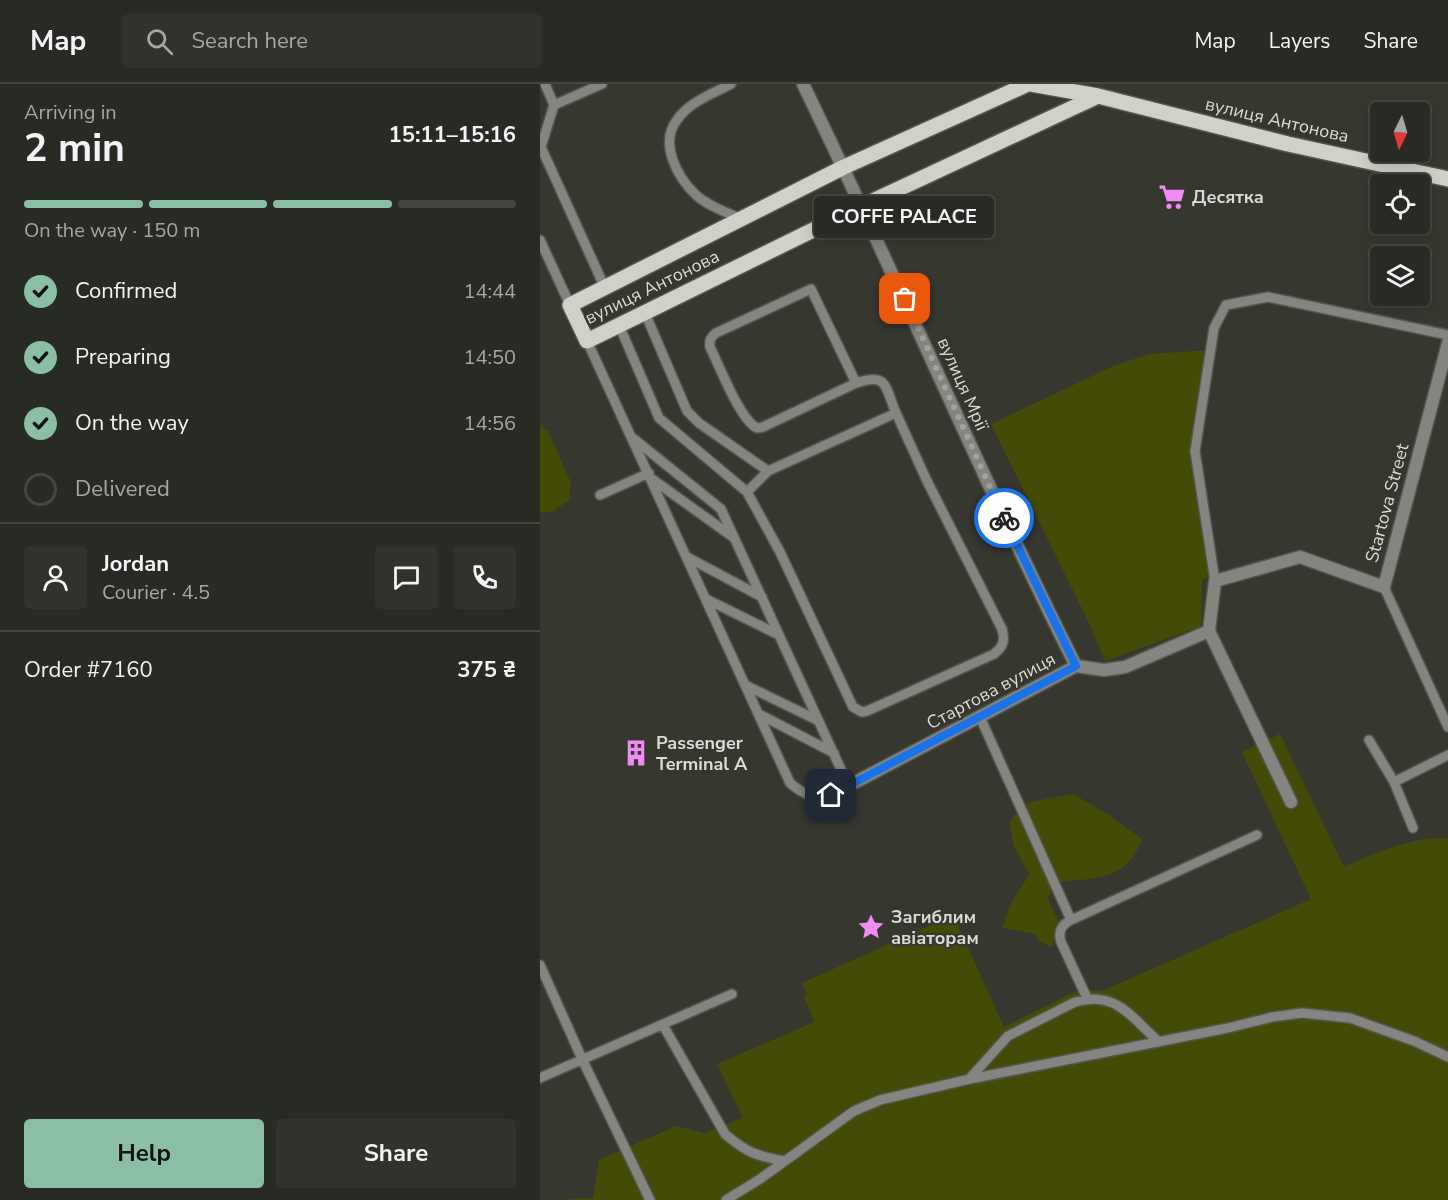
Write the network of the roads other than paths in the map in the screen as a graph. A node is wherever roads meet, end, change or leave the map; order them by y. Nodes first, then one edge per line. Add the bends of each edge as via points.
1 (545, 84) edge
2 (602, 84) edge
3 (731, 84) edge
4 (803, 84) edge
5 (1030, 84) edge
6 (1098, 96) junction
7 (554, 105) junction
8 (541, 147) edge
9 (844, 167) junction
10 (1448, 179) edge
11 (862, 206) junction
12 (741, 219) junction
13 (540, 240) edge
14 (605, 288) junction
15 (570, 305) junction
16 (645, 313) junction
17 (619, 325) junction
18 (1448, 335) edge
19 (587, 341) junction
20 (1448, 343) edge
21 (856, 382) junction
22 (896, 413) junction
23 (633, 438) junction
24 (768, 471) junction
25 (650, 476) junction
26 (747, 492) junction
27 (600, 495) dead end
28 (735, 538) junction
29 (687, 557) junction
30 (1215, 581) junction
31 (1384, 587) junction
32 (762, 597) junction
33 (706, 599) junction
34 (1209, 631) junction
35 (779, 635) junction
36 (1076, 666) junction
37 (745, 685) junction
38 (759, 714) junction
39 (980, 717) junction
40 (819, 722) junction
41 (1448, 727) edge
42 (1369, 740) dead end
43 (834, 753) junction
44 (1448, 755) edge
45 (1394, 782) junction
46 (849, 787) junction
47 (831, 795) joint
48 (1291, 802) dead end
49 (1413, 828) dead end
50 (1257, 835) dead end
51 (1071, 920) junction
52 (540, 965) edge
53 (732, 994) dead end
54 (1087, 998) junction
55 (663, 1025) junction
56 (1158, 1041) junction
57 (1448, 1057) edge
58 (583, 1061) junction
59 (540, 1078) edge
60 (970, 1079) junction
61 (785, 1161) junction
62 (650, 1200) edge
63 (726, 1200) edge

1 - 7 lane
2 - 7 lane
3 - 12 lane via 687,110 671,131 669,145 681,177 696,195
4 - 9 street, вулиця Мрії
5 - 6 main road, вулиця Антонова
5 - 9 main road, вулиця Антонова
6 - 10 main road, вулиця Антонова
6 - 11 main road, вулиця Антонова
7 - 8 lane
8 - 14 lane
9 - 11 street, вулиця Мрії
9 - 12 main road, вулиця Антонова
11 - 16 main road, вулиця Антонова
11 - 36 street, вулиця Мрії via 1020,553
12 - 14 main road, вулиця Антонова
13 - 15 lane
14 - 15 main road, вулиця Антонова
15 - 19 main road, вулиця Антонова
16 - 17 main road, вулиця Антонова
16 - 24 lane via 687,411
17 - 19 main road, вулиця Антонова
17 - 26 lane via 659,418
18 - 30 lane via 1268,297 1227,305 1214,328 1196,451
19 - 23 lane
20 - 31 street, Startova Street
21 - 21 lane via 757,428 747,421 710,341 716,333 811,290
21 - 22 lane via 878,379
22 - 24 lane
22 - 26 lane via 1002,628 1002,648 994,654 867,711 857,710
23 - 25 lane
23 - 28 lane via 721,509
24 - 26 lane
25 - 27 lane
25 - 28 lane
25 - 29 lane
28 - 32 lane
29 - 32 lane
29 - 33 lane
30 - 31 street, Startova Street via 1300,557
30 - 34 street
31 - 41 lane
32 - 35 lane
33 - 35 lane
33 - 37 lane
34 - 36 street, Стартова вулиця via 1125,667 1104,670
34 - 48 street
35 - 40 lane
36 - 39 street, Стартова вулиця
37 - 38 lane
37 - 40 lane
38 - 43 lane
38 - 47 lane via 790,783 802,793
39 - 46 street, Стартова вулиця
39 - 51 lane
40 - 43 lane
42 - 45 lane
43 - 46 lane
44 - 45 lane
45 - 49 lane
46 - 47 street, Стартова вулиця
50 - 51 lane
51 - 54 lane via 1061,927 1059,936
52 - 58 lane
53 - 55 lane
54 - 56 lane via 1104,998 1120,1006
54 - 60 lane via 1008,1036
55 - 58 lane
55 - 61 lane via 725,1134 756,1155
56 - 57 lane via 1272,1017 1325,1014 1368,1024
56 - 60 lane
58 - 59 lane
58 - 62 lane
60 - 61 lane via 900,1094 854,1111
61 - 63 lane

